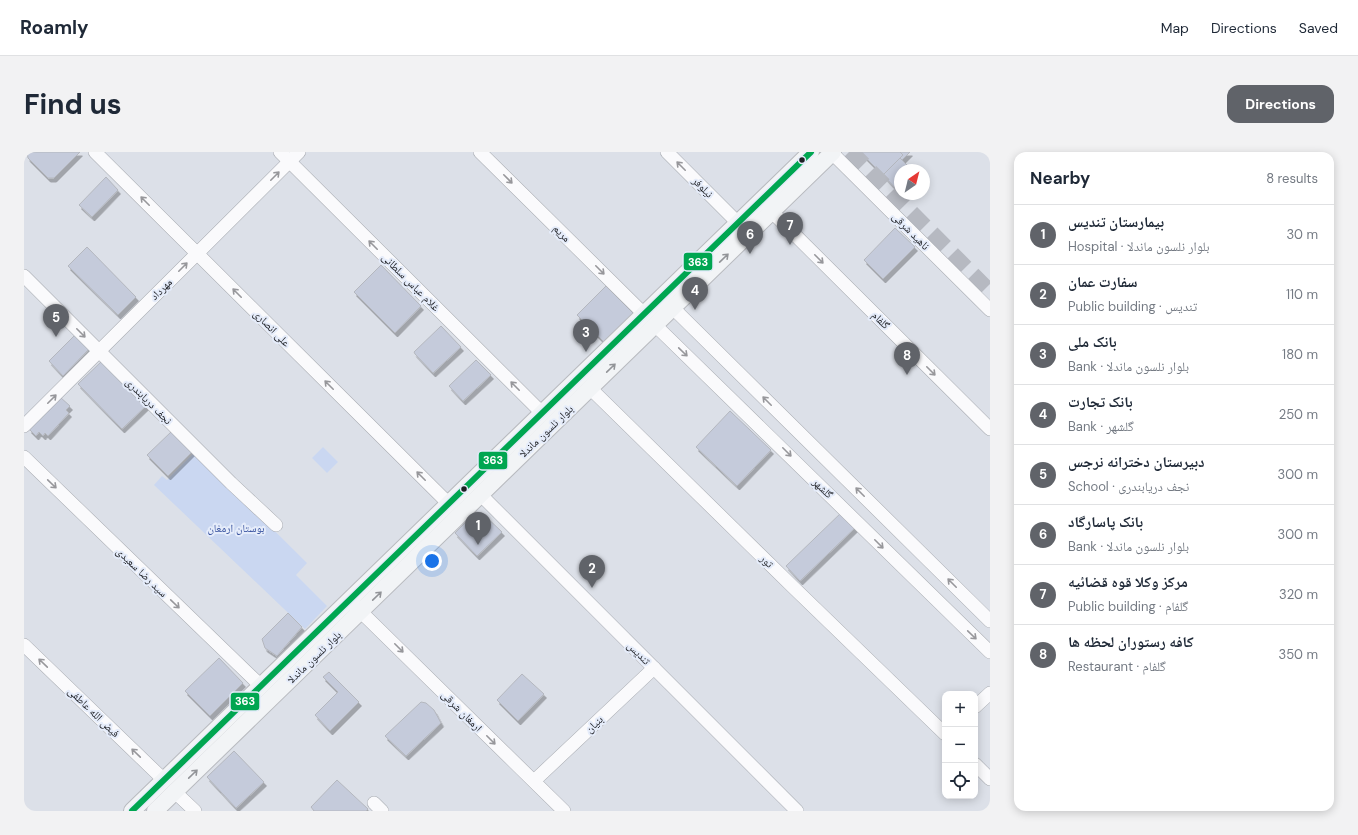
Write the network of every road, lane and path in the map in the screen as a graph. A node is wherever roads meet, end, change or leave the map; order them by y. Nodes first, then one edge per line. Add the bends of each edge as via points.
1 (95, 152) edge
2 (280, 152) edge
3 (299, 152) edge
4 (480, 152) edge
5 (667, 152) edge
6 (811, 152) edge
7 (833, 152) edge
8 (289, 161) junction
9 (772, 212) junction
10 (738, 223) junction
11 (197, 253) junction
12 (24, 276) edge
13 (673, 308) junction
14 (990, 310) edge
15 (650, 319) junction
16 (99, 351) junction
17 (590, 388) junction
18 (542, 413) junction
19 (789, 423) junction
20 (24, 426) edge
21 (990, 429) edge
22 (773, 439) junction
23 (24, 457) edge
24 (481, 495) junction
25 (449, 504) junction
26 (276, 525) dead end
27 (923, 555) junction
28 (907, 571) junction
29 (349, 600) junction
30 (361, 611) junction
31 (990, 621) edge
32 (24, 644) edge
33 (990, 652) edge
34 (654, 668) junction
35 (261, 686) junction
36 (990, 693) edge
37 (978, 704) edge
38 (942, 731) edge
39 (978, 767) edge
40 (990, 779) edge
41 (164, 780) junction
42 (534, 781) junction
43 (175, 792) junction
44 (132, 811) edge
45 (155, 811) edge
46 (195, 811) edge
47 (564, 811) edge
48 (797, 811) edge

11 -> 1 street, علی انصاری
2 - 8 street, غلام عباس سلطانی
3 - 8 street, مهرداد
4 -> 15 street, مریم
10 -> 5 street, نیلوفر
6 - 10 main road, بلوار نلسون ماندلا
7 - 9 main road, بلوار نلسون ماندلا
7 - 14 street, ناهید شرقی
11 -> 8 street, مهرداد
18 -> 8 street, غلام عباس سلطانی
13 -> 9 main road, بلوار نلسون ماندلا
9 -> 21 street, گلفام
10 - 15 main road, بلوار نلسون ماندلا
16 -> 11 street, مهرداد
25 -> 11 street, علی انصاری
12 -> 16 street, نجف دریابندری
13 - 15 main road, بلوار نلسون ماندلا
19 -> 13 street, گلشهر
17 -> 15 main road, بلوار نلسون ماندلا
15 - 18 main road, بلوار نلسون ماندلا
15 -> 22 street, گلشهر
20 -> 16 street, مهرداد
16 - 26 street, نجف دریابندری
17 - 24 main road, بلوار نلسون ماندلا
17 - 38 street, تور
18 - 25 main road, بلوار نلسون ماندلا
19 - 22 street
27 -> 19 street, گلشهر
22 -> 28 street, گلشهر
23 -> 35 street, سید رضا سعیدی
30 -> 24 main road, بلوار نلسون ماندلا
24 - 34 street, تندیس
25 - 29 main road, بلوار نلسون ماندلا
27 - 28 street
31 -> 27 street, گلشهر
28 -> 33 street, گلشهر
29 - 30 street, ارمغان شرقی
29 - 35 main road, بلوار نلسون ماندلا
30 -> 42 street, ارمغان شرقی
43 -> 30 main road, بلوار نلسون ماندلا
41 -> 32 street, فیض الله عاطفی
34 - 42 street, بنیان
34 - 48 street, تندیس
35 - 41 main road, بلوار نلسون ماندلا
36 - 37 street
39 - 40 street
41 - 44 main road, بلوار نلسون ماندلا
42 - 47 street, ارمغان شرقی
43 - 45 main road, بلوار نلسون ماندلا
43 - 46 street

